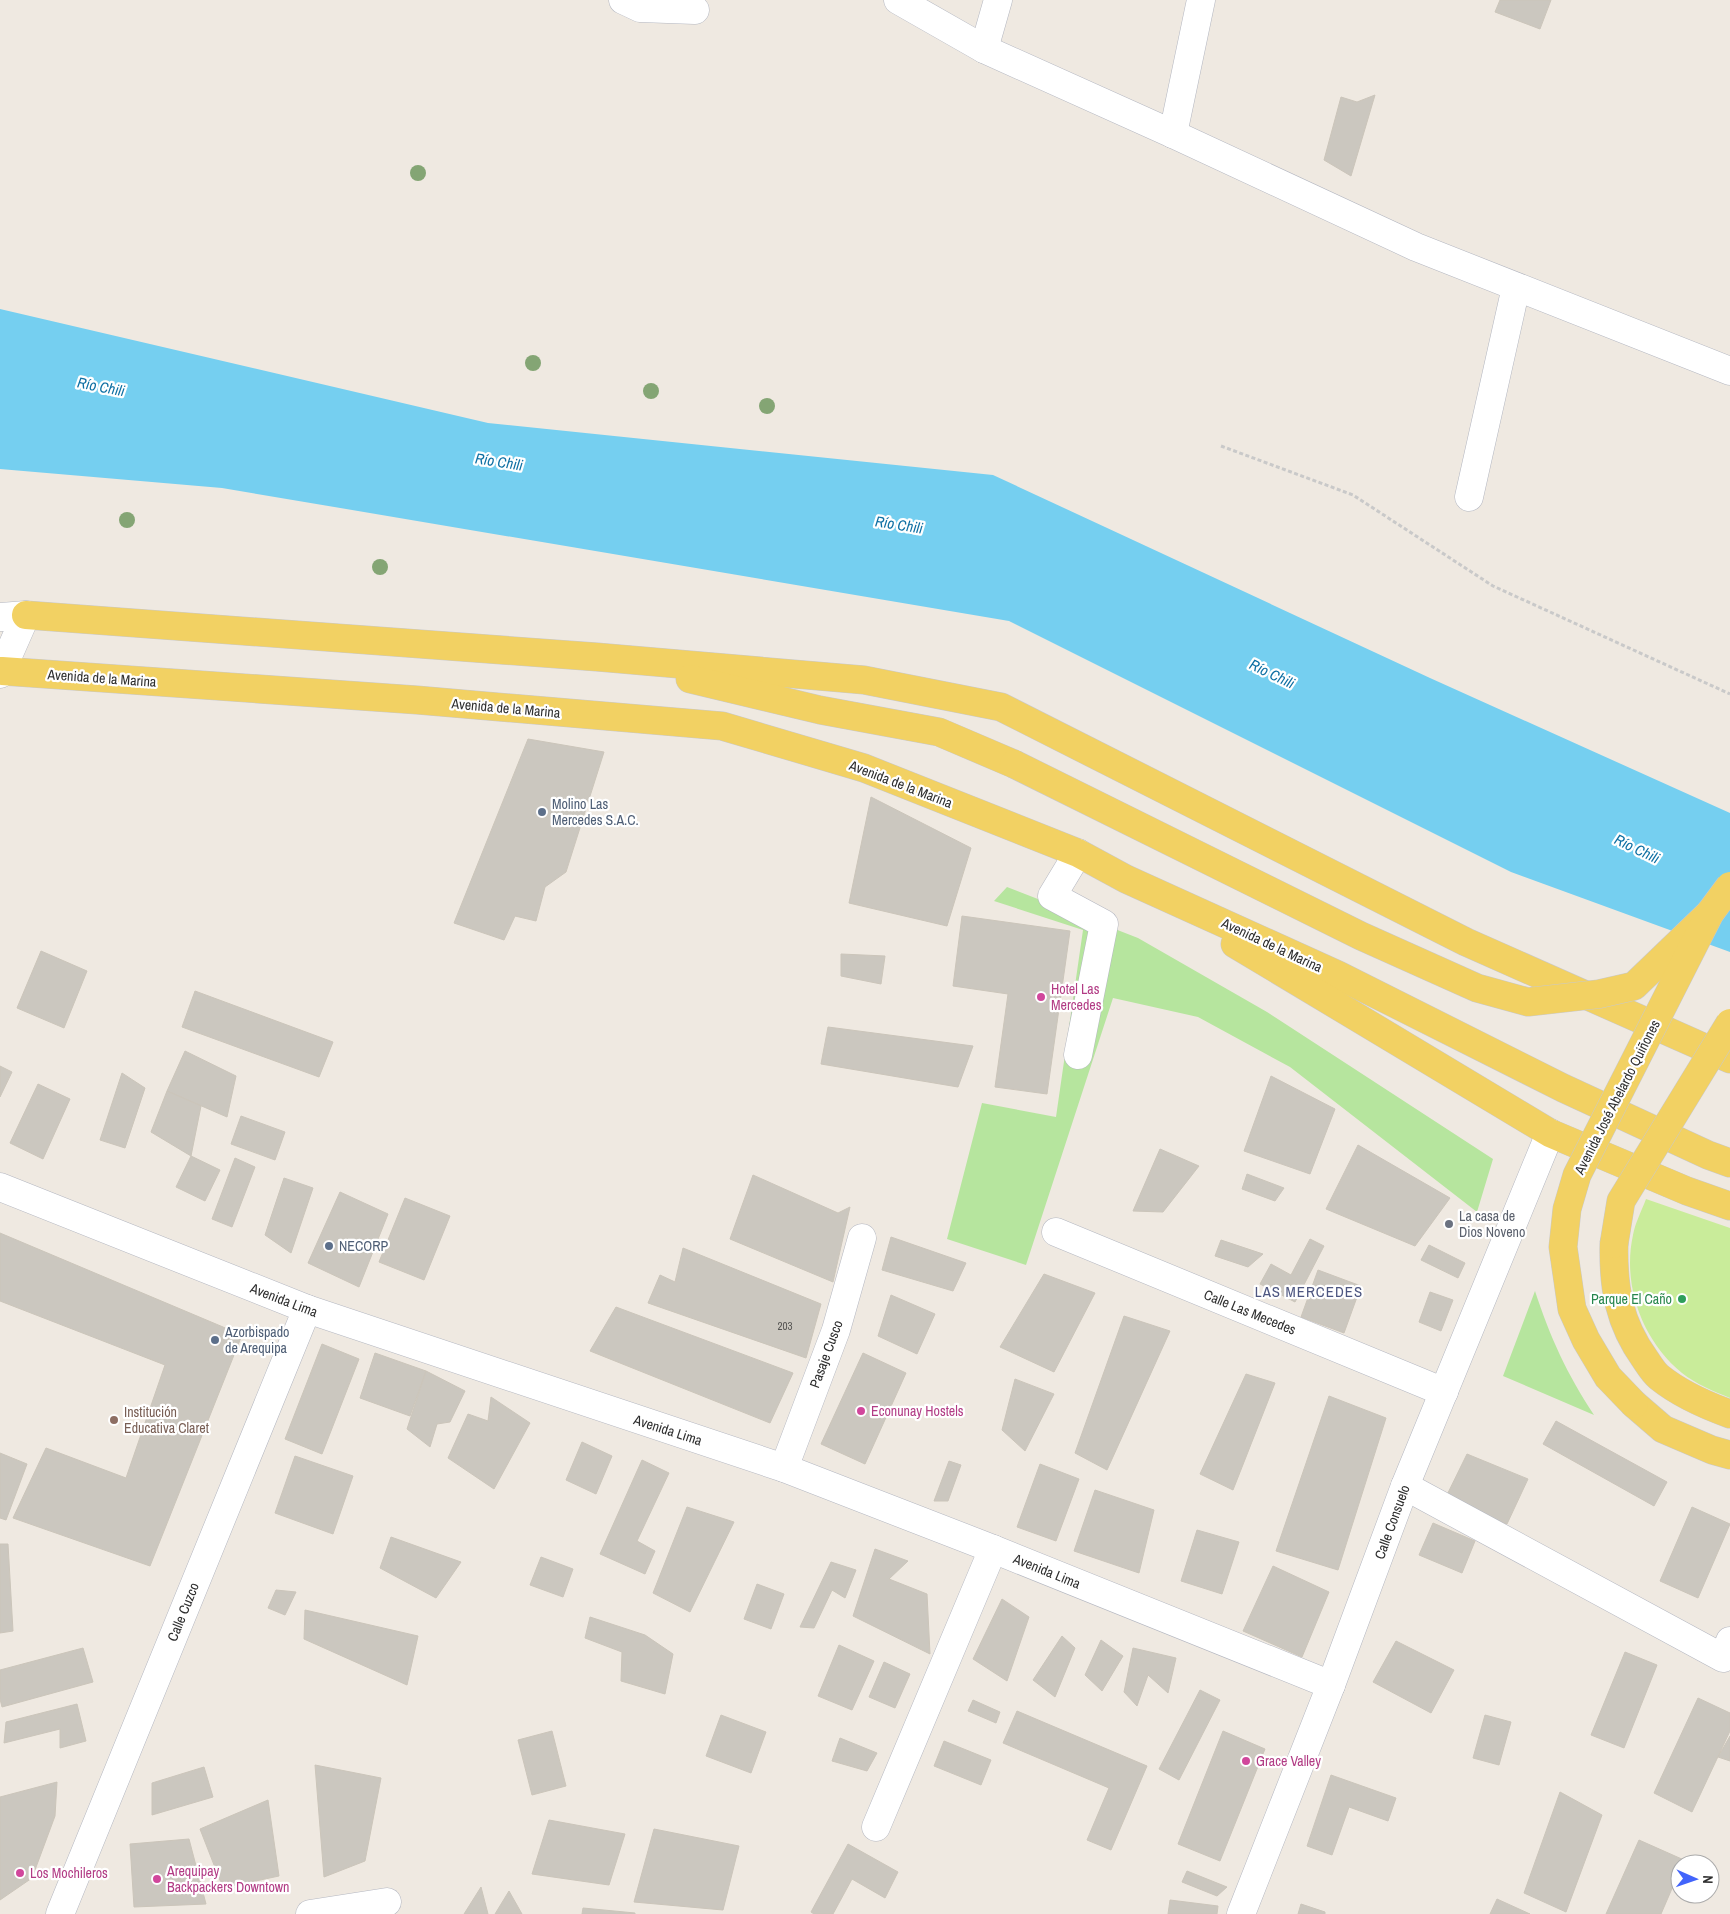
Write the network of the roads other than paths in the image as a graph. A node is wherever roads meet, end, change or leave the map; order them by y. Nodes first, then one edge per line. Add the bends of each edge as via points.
1 (623, 0) edge
2 (898, 0) edge
3 (998, 0) edge
4 (1201, 0) edge
5 (695, 10) dead end
6 (984, 49) junction
7 (1173, 134) junction
8 (1516, 287) junction
9 (1730, 371) edge
10 (1469, 497) dead end
11 (13, 616) edge
12 (597, 657) junction
13 (1, 672) edge
14 (1078, 853) junction
15 (1126, 878) junction
16 (1730, 886) edge
17 (1710, 913) junction
18 (1730, 1023) edge
19 (1078, 1055) dead end
20 (1730, 1059) edge
21 (1550, 1133) junction
22 (1730, 1163) edge
23 (0, 1187) edge
24 (1730, 1206) edge
25 (1056, 1232) dead end
26 (862, 1238) dead end
27 (307, 1310) junction
28 (1444, 1392) junction
29 (1730, 1414) edge
30 (1730, 1455) edge
31 (784, 1468) junction
32 (1404, 1486) junction
33 (993, 1549) junction
34 (1730, 1641) edge
35 (1331, 1685) junction
36 (876, 1827) dead end
37 (387, 1902) dead end
38 (60, 1914) edge
39 (310, 1914) edge
40 (1241, 1914) edge

1 - 5 street via 640,8
2 - 6 street
3 - 6 street
4 - 7 street
6 - 7 street
7 - 8 street via 1416,247
8 - 9 street
8 - 10 street
11 - 12 main road
11 - 13 street
12 - 17 main road, bridge via 820,710 940,732 1014,764 1361,936 1477,988 1528,1002 1599,994 1634,986
12 - 20 main road via 864,680 1001,707 1466,942
13 - 14 main road, Avenida de la Marina via 417,700 722,726 864,768
14 - 15 main road, Avenida de la Marina
14 - 19 street via 1052,896 1104,924
15 - 21 main road
15 - 22 main road, Avenida de la Marina via 1338,975 1563,1088
16 - 17 main road, Avenida José Abelardo Quiñones, bridge
17 - 30 main road, Avenida José Abelardo Quiñones, bridge via 1577,1175 1567,1209 1563,1247 1572,1309 1608,1377 1663,1430
18 - 29 main road, bridge via 1621,1201 1614,1244 1614,1277 1620,1311 1634,1344 1658,1376 1700,1402
21 - 24 main road
21 - 28 street, Calle Consuelo
23 - 27 street, Avenida Lima
25 - 28 street, Calle Las Mecedes
26 - 31 street, Pasaje Cusco via 836,1330
27 - 31 street, Avenida Lima
27 - 38 street, Calle Cuzco
28 - 32 street, Calle Consuelo
31 - 33 street, Avenida Lima
32 - 34 street via 1723,1658
32 - 35 street, Calle Consuelo
33 - 35 street, Avenida Lima
33 - 36 street
35 - 40 street, Calle Consuelo
37 - 39 street

